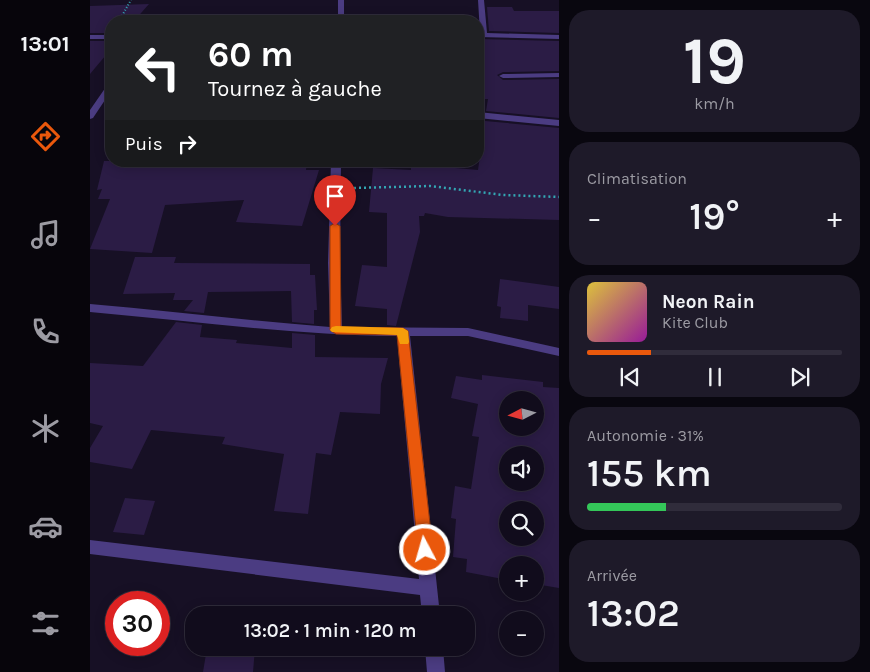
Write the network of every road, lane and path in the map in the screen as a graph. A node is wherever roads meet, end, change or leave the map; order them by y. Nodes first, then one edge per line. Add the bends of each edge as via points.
1 (131, 0) edge
2 (342, 0) edge
3 (481, 0) edge
4 (122, 15) edge
5 (341, 15) edge
6 (481, 15) edge
7 (90, 36) edge
8 (484, 36) edge
9 (105, 37) edge
10 (559, 37) edge
11 (559, 75) edge
12 (503, 76) dead end
13 (105, 95) edge
14 (90, 116) edge
15 (484, 117) edge
16 (559, 123) edge
17 (336, 167) edge
18 (336, 188) junction
19 (559, 197) edge
20 (90, 308) edge
21 (336, 330) junction
22 (403, 331) junction
23 (559, 352) edge
24 (90, 547) edge
25 (429, 588) junction
26 (431, 606) edge
27 (435, 656) edge
28 (436, 672) edge

1 - 4 path
2 - 5 street
3 - 6 street
7 - 9 street
8 - 10 street
11 - 12 street
13 - 14 street
15 - 16 street
17 - 18 street
18 - 19 path via 430,186 503,195
18 - 21 street
20 - 21 street
21 - 22 street
22 - 23 street via 468,332
22 - 25 street
24 - 25 street
25 - 26 street
27 - 28 street

